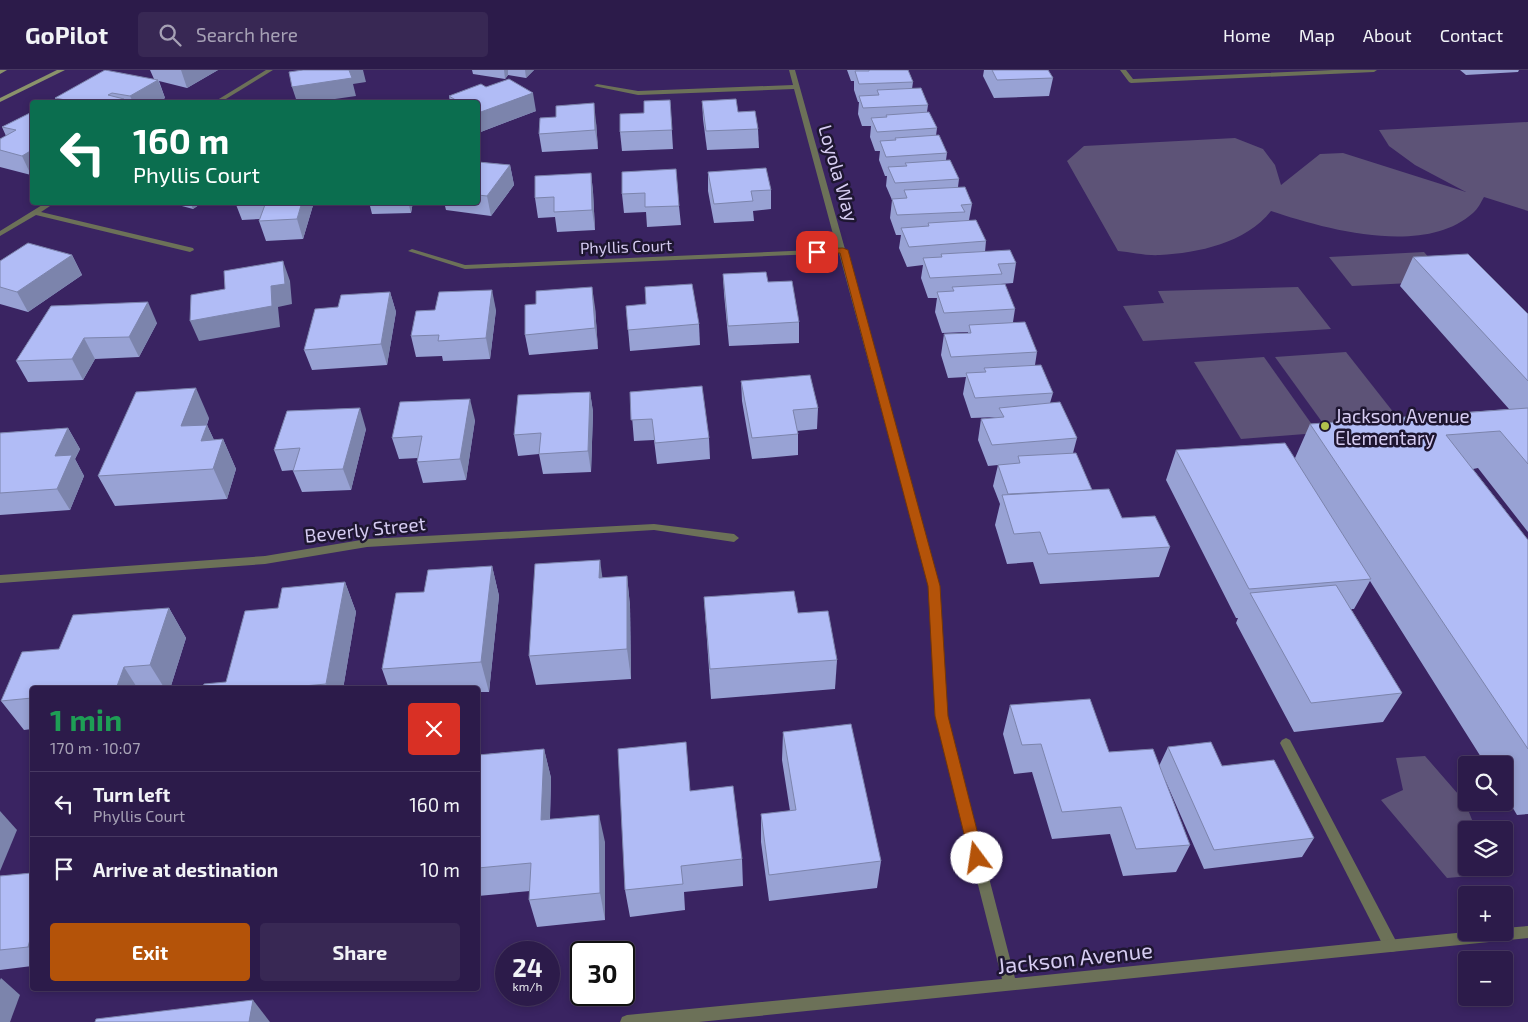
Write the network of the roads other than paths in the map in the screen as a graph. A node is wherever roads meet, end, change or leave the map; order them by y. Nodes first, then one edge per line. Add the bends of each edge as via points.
1 (4, 70) edge
2 (62, 70) edge
3 (270, 70) edge
4 (792, 70) edge
5 (1123, 70) edge
6 (1374, 70) edge
7 (0, 72) edge
8 (597, 86) dead end
9 (796, 87) junction
10 (0, 100) edge
11 (220, 100) edge
12 (48, 205) edge
13 (36, 213) junction
14 (0, 234) edge
15 (190, 250) dead end
16 (843, 250) junction
17 (412, 251) dead end
18 (734, 538) dead end
19 (0, 579) edge
20 (1286, 744) dead end
21 (1528, 932) edge
22 (1391, 946) junction
23 (1010, 985) junction
24 (627, 1022) edge

1 - 7 main road
2 - 10 main road
3 - 11 street
4 - 9 street, Loyola Way
5 - 6 street via 1131,81
8 - 9 street via 638,93
9 - 16 street, Loyola Way
12 - 13 street
13 - 14 street
13 - 15 street
16 - 17 street, Phyllis Court via 465,267
16 - 23 street, Loyola Way via 934,586 941,716
18 - 19 street, Beverly Street via 644,527 367,543 265,560
20 - 22 street
21 - 22 street, Jackson Avenue
22 - 23 street, Jackson Avenue
23 - 24 street, Jackson Avenue

